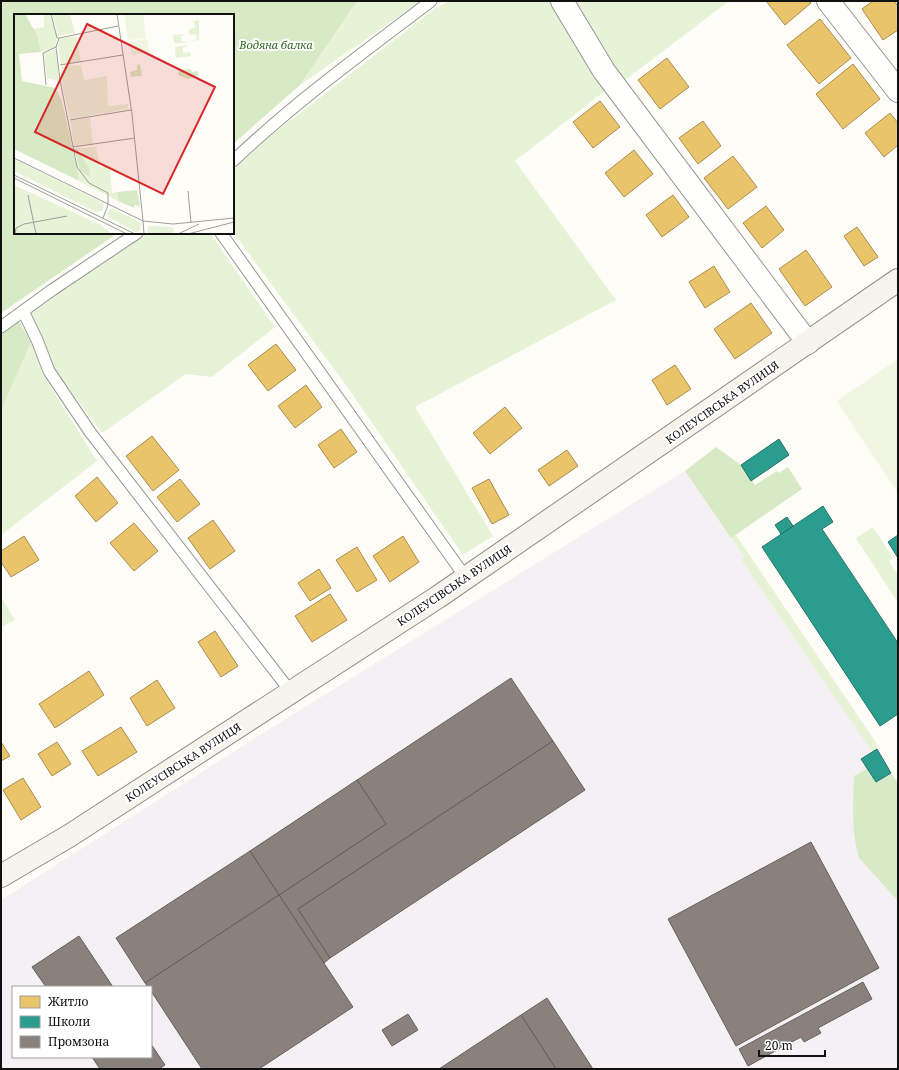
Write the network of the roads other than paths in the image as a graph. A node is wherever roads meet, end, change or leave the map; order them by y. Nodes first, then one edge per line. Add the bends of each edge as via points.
1 (431, 1) edge
2 (562, 1) edge
3 (828, 1) edge
4 (898, 91) edge
5 (234, 159) edge
6 (136, 234) edge
7 (222, 234) edge
8 (898, 280) edge
9 (23, 311) junction
10 (1, 327) edge
11 (808, 343) junction
12 (466, 578) junction
13 (291, 692) junction
14 (1, 876) edge

1 - 5 lane via 335,74
2 - 11 street via 604,71
3 - 4 street
6 - 9 lane
7 - 12 lane
8 - 11 street, КОЛЕУСІВСЬКА ВУЛИЦЯ
9 - 10 lane
9 - 13 lane via 49,371 90,432
11 - 12 street, КОЛЕУСІВСЬКА ВУЛИЦЯ
12 - 13 street, КОЛЕУСІВСЬКА ВУЛИЦЯ
13 - 14 street, КОЛЕУСІВСЬКА ВУЛИЦЯ via 69,836

